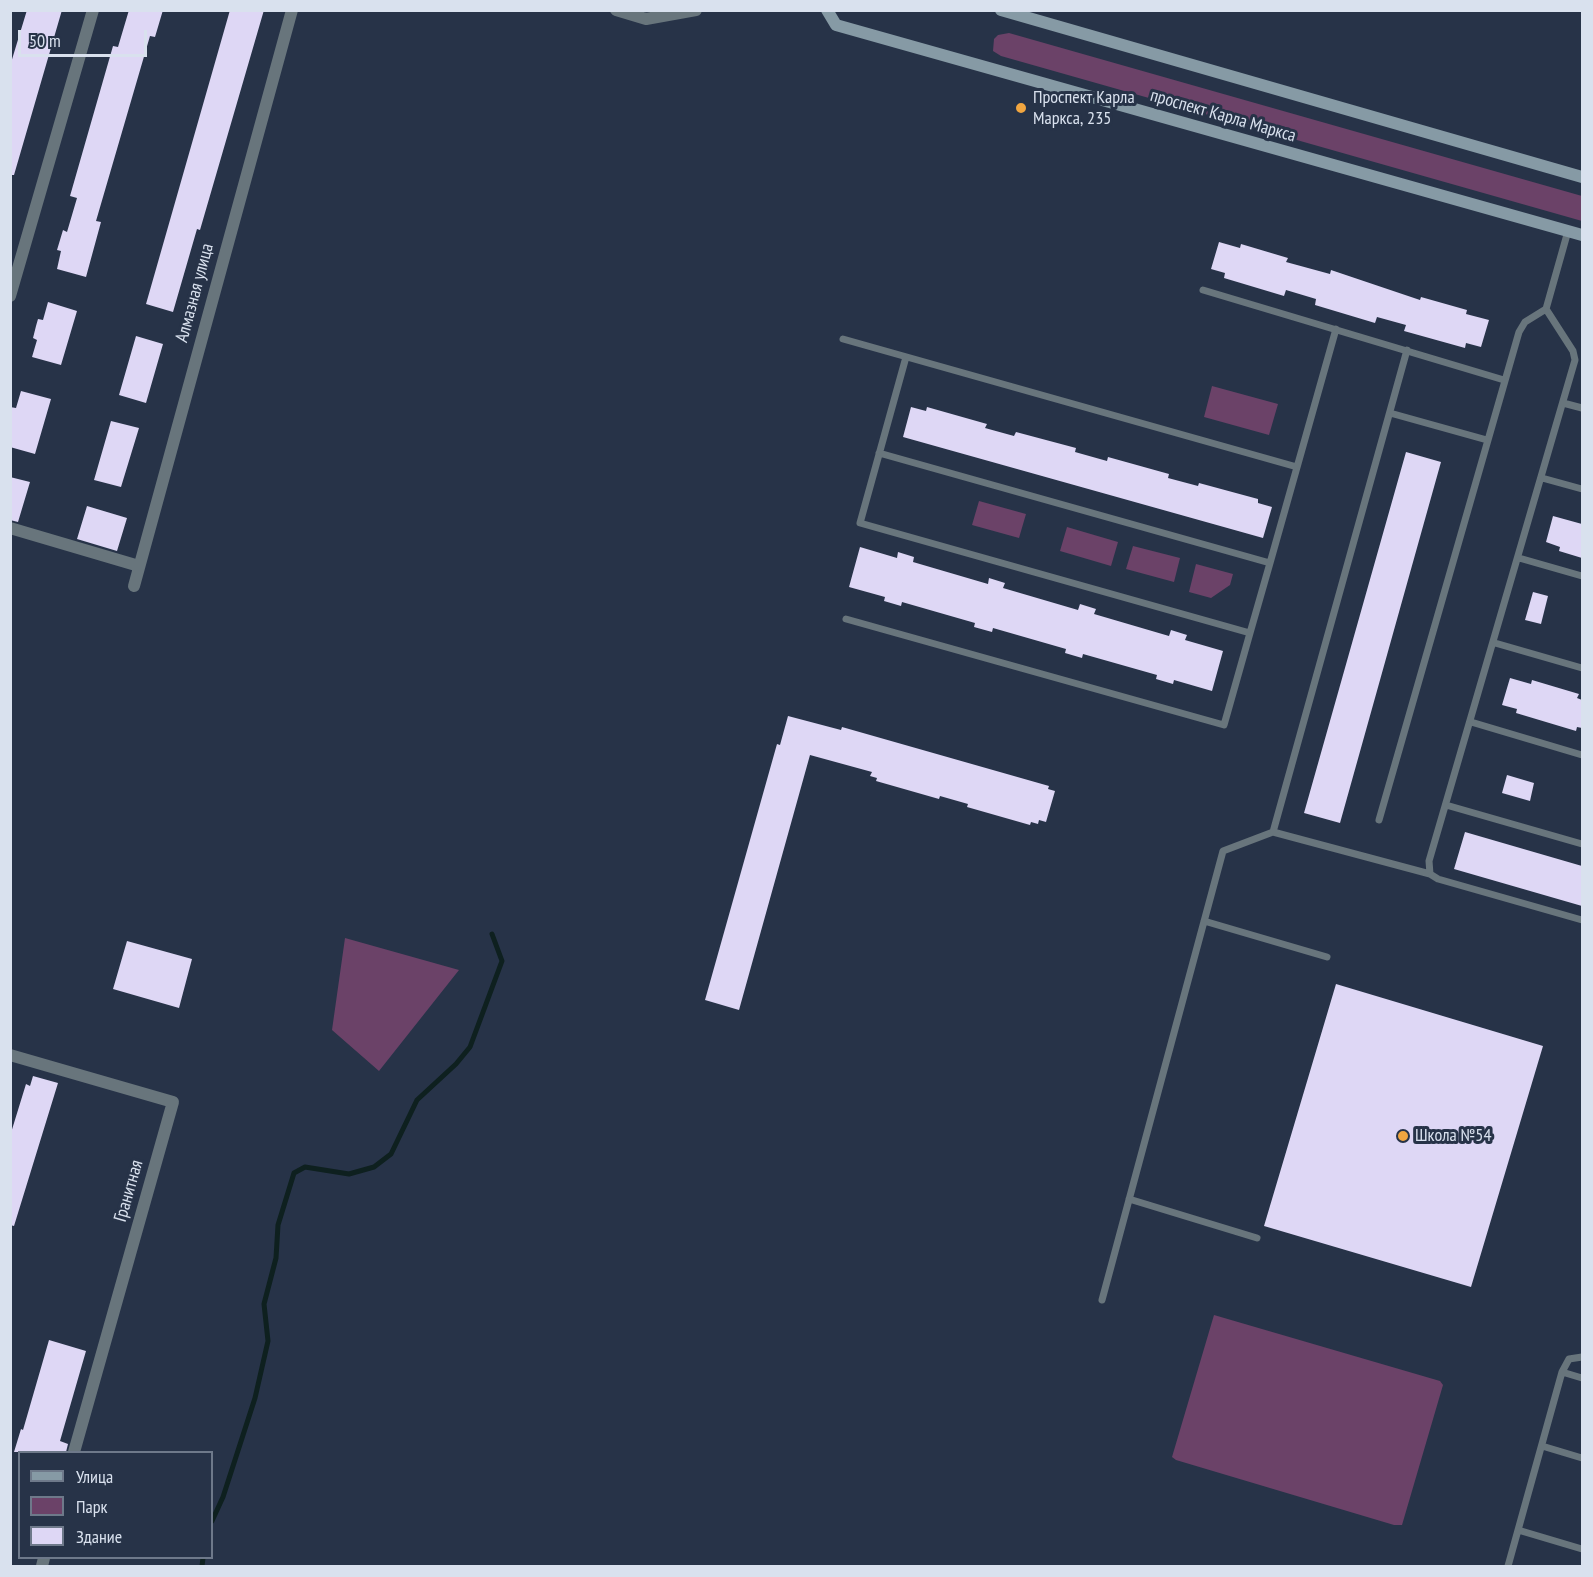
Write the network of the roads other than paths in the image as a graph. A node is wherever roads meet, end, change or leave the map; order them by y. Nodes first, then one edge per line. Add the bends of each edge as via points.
1 (93, 10) edge
2 (292, 10) edge
3 (616, 10) edge
4 (696, 10) edge
5 (827, 10) edge
6 (1000, 10) edge
7 (1582, 177) edge
8 (1568, 231) junction
9 (1582, 235) edge
10 (1203, 290) dead end
11 (10, 296) edge
12 (1546, 309) junction
13 (1336, 329) junction
14 (843, 339) dead end
15 (1407, 350) junction
16 (906, 357) junction
17 (1504, 380) junction
18 (1563, 403) junction
19 (1582, 408) edge
20 (1390, 413) junction
21 (1487, 440) junction
22 (879, 453) junction
23 (1297, 467) junction
24 (1542, 478) junction
25 (1582, 489) edge
26 (10, 528) edge
27 (1519, 558) junction
28 (1270, 563) junction
29 (139, 566) junction
30 (1582, 576) edge
31 (134, 586) dead end
32 (846, 619) dead end
33 (1250, 633) junction
34 (1495, 643) junction
35 (1582, 668) edge
36 (1471, 722) junction
37 (1582, 754) edge
38 (1446, 805) junction
39 (1379, 820) dead end
40 (1273, 832) junction
41 (1582, 844) edge
42 (1430, 874) junction
43 (1582, 920) edge
44 (1204, 921) junction
45 (1327, 957) dead end
46 (10, 1055) edge
47 (1129, 1199) junction
48 (1257, 1238) dead end
49 (1102, 1300) dead end
50 (1582, 1357) edge
51 (1562, 1372) junction
52 (1582, 1378) edge
53 (1542, 1446) junction
54 (74, 1451) edge
55 (1582, 1458) edge
56 (1518, 1530) junction
57 (1582, 1550) edge
58 (1508, 1566) edge

1 - 11 street
2 - 29 street, Алмазная улица
3 - 4 street via 646,19
5 - 8 street, проспект Карла Маркса via 836,25
6 - 7 street
8 - 9 street, проспект Карла Маркса
8 - 12 lane
10 - 13 lane
12 - 17 lane via 1525,322 1519,332
12 - 18 lane via 1575,360
13 - 15 lane
13 - 23 lane
14 - 16 lane
15 - 17 lane
15 - 20 lane
16 - 22 lane
16 - 23 lane
17 - 21 lane
18 - 19 lane
18 - 24 lane
20 - 21 lane
20 - 40 lane
21 - 39 lane
22 - 28 lane
22 - 33 lane via 860,523
23 - 28 lane
24 - 25 lane
24 - 27 lane
26 - 29 street
27 - 30 lane
27 - 34 lane
28 - 33 lane
29 - 31 street, Алмазная улица
32 - 33 lane via 1224,725
34 - 35 lane
34 - 36 lane
36 - 37 lane
36 - 38 lane
38 - 41 lane
38 - 42 lane via 1429,861
40 - 42 lane
40 - 44 lane via 1223,851
42 - 43 lane
44 - 45 lane
44 - 47 lane
46 - 54 street, Гранитная via 173,1102
47 - 48 lane
47 - 49 lane
50 - 51 lane via 1569,1359
51 - 52 lane
51 - 53 lane
53 - 55 lane
53 - 56 lane
56 - 57 lane
56 - 58 lane

